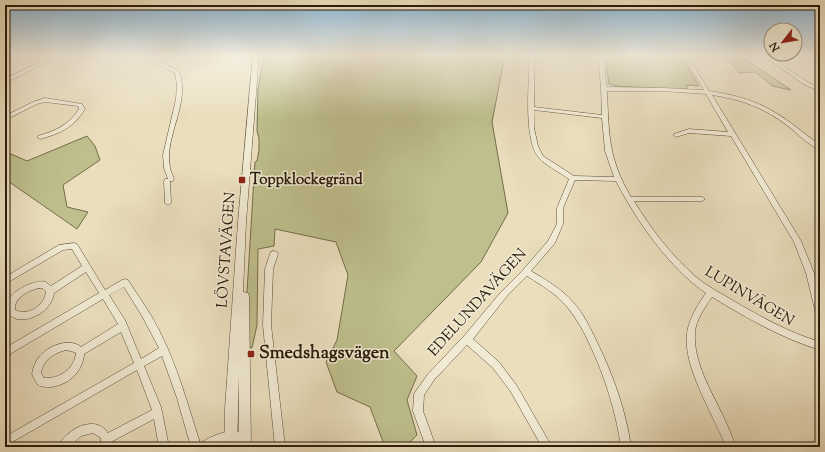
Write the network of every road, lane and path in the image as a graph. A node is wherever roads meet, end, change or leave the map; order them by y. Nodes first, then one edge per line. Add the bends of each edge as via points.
1 (17, 76) edge
2 (178, 76) edge
3 (254, 76) edge
4 (257, 76) edge
5 (532, 76) edge
6 (603, 76) edge
7 (697, 76) edge
8 (795, 76) edge
9 (5, 82) edge
10 (604, 88) junction
11 (820, 89) edge
12 (706, 93) junction
13 (531, 108) junction
14 (604, 116) junction
15 (5, 118) edge
16 (731, 134) junction
17 (676, 135) dead end
18 (40, 137) dead end
19 (820, 148) edge
20 (573, 178) junction
21 (619, 179) junction
22 (630, 199) junction
23 (702, 199) dead end
24 (168, 203) dead end
25 (274, 254) dead end
26 (87, 267) junction
27 (526, 272) junction
28 (5, 281) edge
29 (50, 291) junction
30 (712, 292) junction
31 (105, 293) junction
32 (820, 314) edge
33 (123, 326) junction
34 (467, 339) junction
35 (820, 346) edge
36 (164, 350) junction
37 (80, 352) junction
38 (5, 353) edge
39 (138, 364) junction
40 (157, 412) junction
41 (230, 434) junction
42 (11, 438) dead end
43 (245, 442) edge
44 (106, 443) edge
45 (63, 447) edge
46 (164, 447) edge
47 (196, 447) edge
48 (202, 447) edge
49 (232, 447) edge
50 (280, 447) edge
51 (431, 447) edge
52 (547, 447) edge
53 (626, 447) edge
54 (731, 447) edge

1 - 9 street
2 - 24 street via 181,94 168,145
3 - 41 street, LÖVSTAVÄGEN via 242,222
4 - 43 street, LÖVSTAVÄGEN via 243,306
5 - 13 street
6 - 10 street, LUPINVÄGEN
7 - 12 street
8 - 11 street
10 - 12 street
10 - 14 street, LUPINVÄGEN
12 - 16 street
12 - 19 street via 737,97 761,106
13 - 14 street
13 - 20 street via 531,128 535,146 541,157
14 - 21 street, LUPINVÄGEN via 611,161
15 - 18 street via 45,100 80,105 82,109 67,128
16 - 17 street via 689,131
16 - 32 street via 797,241 810,273
20 - 21 street
20 - 27 street, EDELUNDAVÄGEN via 560,208 560,224 551,243
21 - 22 street, LUPINVÄGEN
22 - 23 street
22 - 30 street, LUPINVÄGEN via 690,277
25 - 50 street via 269,269 267,324
26 - 28 street via 74,246 62,247
26 - 29 street
26 - 31 street
27 - 34 street, EDELUNDAVÄGEN
27 - 53 street via 547,285 571,306 592,340 612,390 626,437
29 - 29 street via 48,300 32,313 20,316 11,312 14,298 26,289 44,285
30 - 35 street, LUPINVÄGEN via 794,339
30 - 54 street via 703,303 691,332 697,372 725,427
31 - 33 street
31 - 36 street via 125,282 148,318
31 - 38 street
33 - 37 street
33 - 39 street
34 - 51 street, EDELUNDAVÄGEN via 431,377 419,394 418,411
34 - 52 street via 496,365 514,389
36 - 39 street
36 - 47 street
37 - 37 street via 77,348 66,346 52,351 40,362 36,374 38,379 48,383 62,380 78,363
39 - 40 street
39 - 42 street
40 - 44 street
40 - 46 street
41 - 43 street
41 - 48 street
41 - 49 street, LÖVSTAVÄGEN
43 - 49 street
44 - 45 street via 99,430 86,429 71,437

